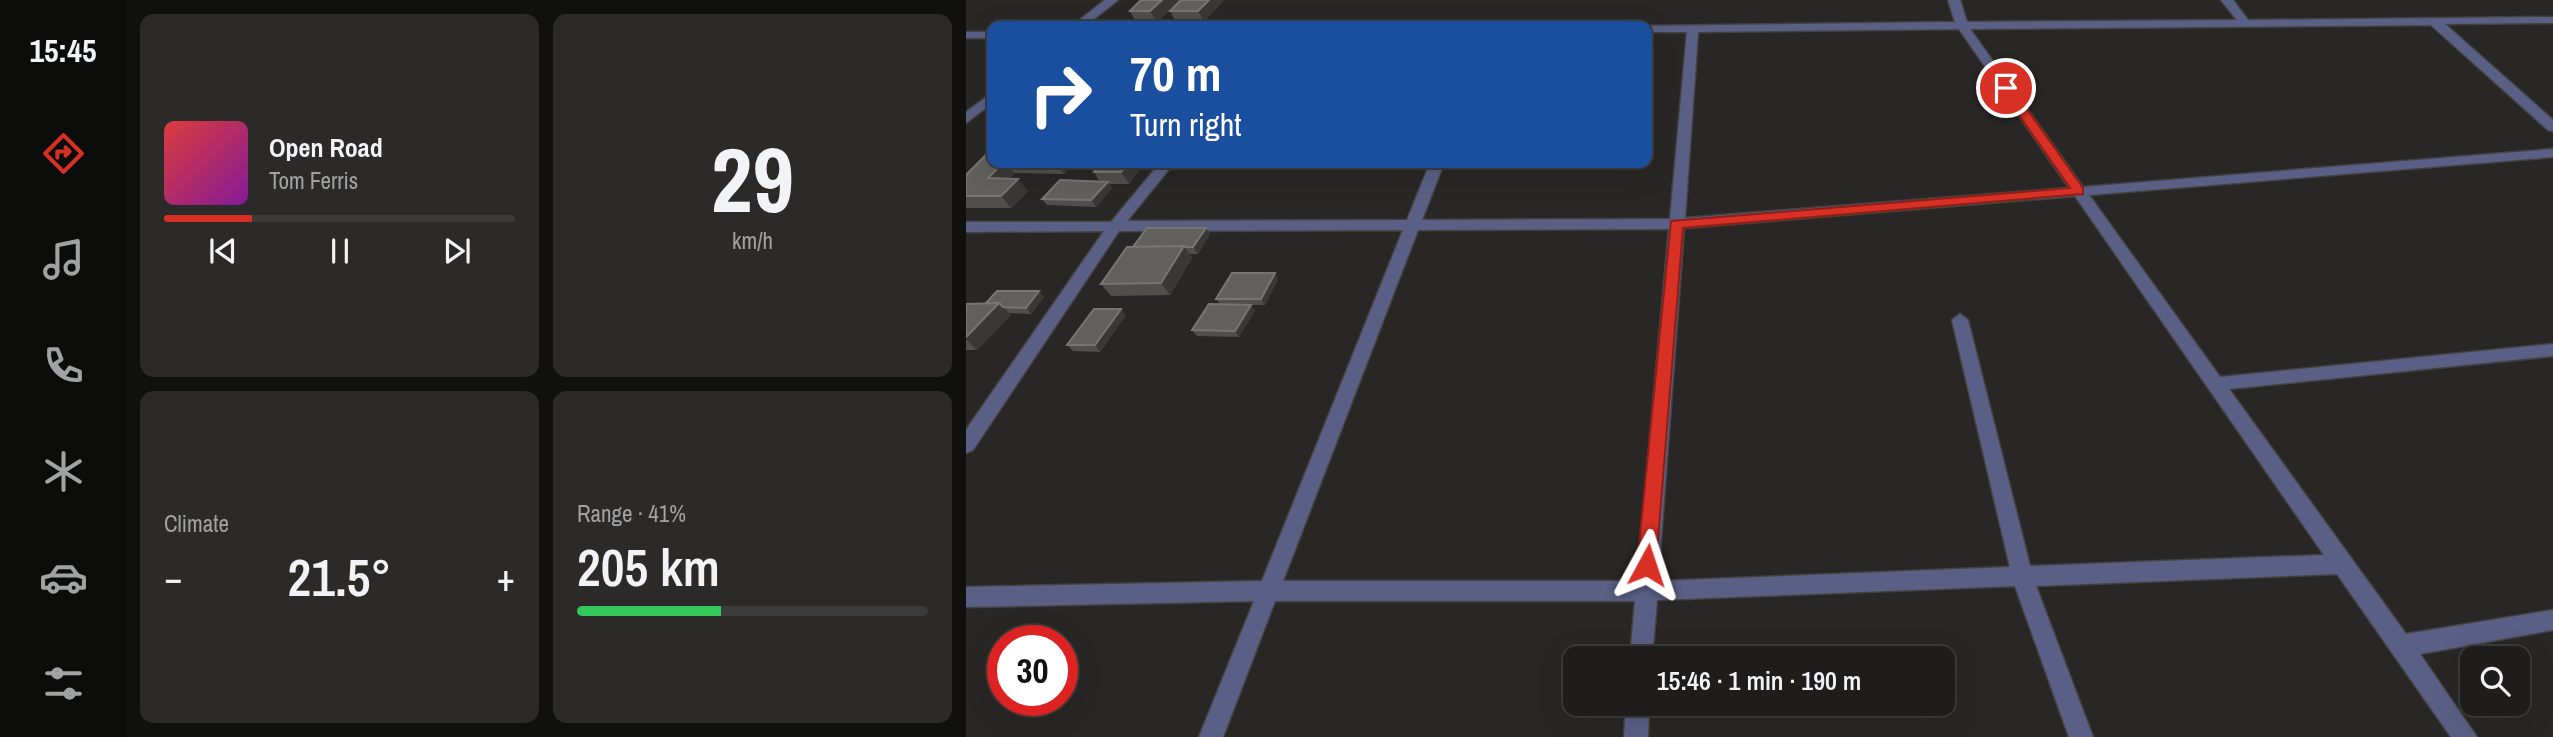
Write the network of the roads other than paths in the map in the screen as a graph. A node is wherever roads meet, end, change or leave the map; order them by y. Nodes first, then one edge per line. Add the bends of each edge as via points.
1 (1112, 0) edge
2 (1954, 0) edge
3 (2227, 0) edge
4 (2553, 20) edge
5 (1085, 21) edge
6 (2434, 21) junction
7 (2245, 23) junction
8 (1962, 26) junction
9 (1693, 28) junction
10 (1652, 29) edge
11 (987, 35) edge
12 (966, 36) edge
13 (987, 101) edge
14 (966, 119) edge
15 (2553, 127) edge
16 (2553, 153) edge
17 (1163, 168) edge
18 (1435, 168) edge
19 (2079, 191) junction
20 (1676, 224) junction
21 (1412, 225) junction
22 (1115, 226) junction
23 (966, 227) edge
24 (1960, 320) dead end
25 (2553, 350) edge
26 (2216, 384) junction
27 (966, 445) edge
28 (2343, 564) junction
29 (2023, 579) junction
30 (1269, 591) junction
31 (1644, 592) junction
32 (966, 597) edge
33 (2553, 620) edge
34 (1642, 646) edge
35 (2401, 646) junction
36 (1637, 716) edge
37 (1211, 737) edge
38 (1636, 737) edge
39 (2081, 737) edge
40 (2465, 737) edge

1 - 5 street
2 - 8 street
3 - 7 street
4 - 6 street
6 - 7 street
6 - 15 street
7 - 8 street
8 - 9 street
8 - 19 street
9 - 10 street
9 - 20 street
11 - 12 street
13 - 14 street
16 - 19 street
17 - 22 street
18 - 21 street
19 - 20 street
19 - 26 street
20 - 21 street
20 - 31 street
21 - 22 street
21 - 30 street
22 - 23 street
22 - 27 street
24 - 29 street
25 - 26 street
26 - 28 street
28 - 29 street
28 - 35 street
29 - 31 street
29 - 39 street
30 - 31 street
30 - 32 street
30 - 37 street
31 - 34 street
33 - 35 street
35 - 40 street
36 - 38 street

